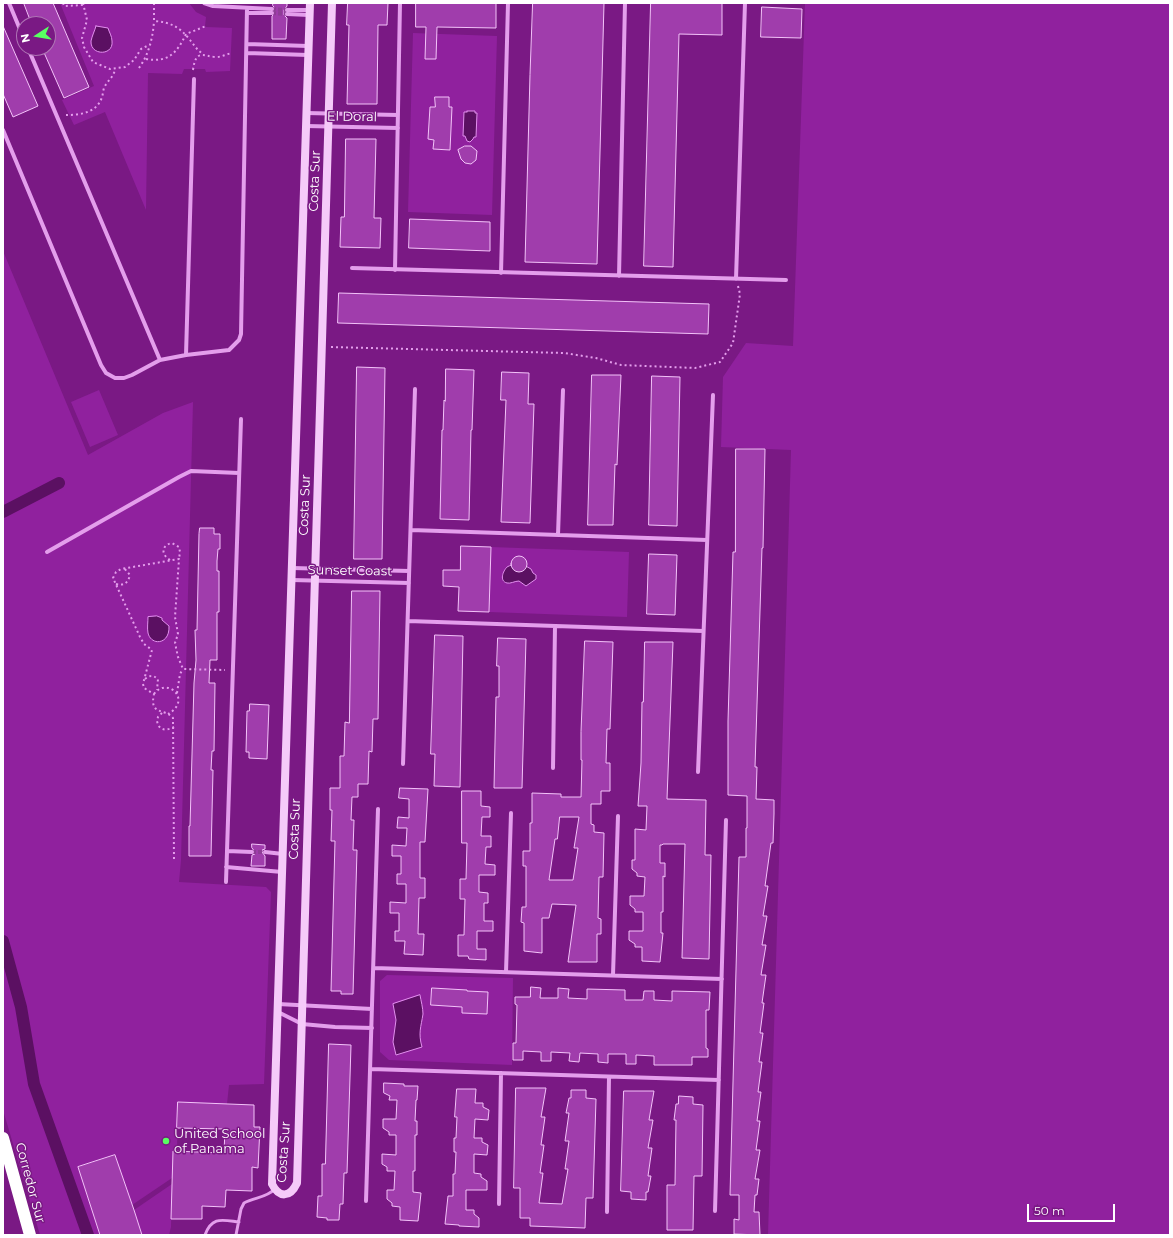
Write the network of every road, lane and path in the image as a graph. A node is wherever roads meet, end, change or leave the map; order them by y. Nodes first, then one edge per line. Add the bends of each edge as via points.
1 (9, 3) edge
2 (63, 3) edge
3 (154, 3) edge
4 (204, 3) edge
5 (332, 3) edge
6 (400, 3) edge
7 (508, 3) edge
8 (625, 3) edge
9 (745, 3) edge
10 (83, 4) edge
11 (309, 9) edge
12 (247, 11) junction
13 (272, 11) tunnel mouth
14 (287, 12) tunnel mouth
15 (16, 20) edge
16 (154, 21) junction
17 (206, 26) dead end
18 (186, 34) junction
19 (247, 44) junction
20 (149, 45) junction
21 (308, 46) junction
22 (232, 53) dead end
23 (247, 53) junction
24 (203, 54) junction
25 (308, 55) junction
26 (31, 56) edge
27 (146, 59) junction
28 (139, 68) dead end
29 (115, 69) junction
30 (193, 70) dead end
31 (194, 79) dead end
32 (306, 113) junction
33 (329, 114) junction
34 (66, 115) dead end
35 (398, 115) junction
36 (306, 126) junction
37 (329, 126) junction
38 (398, 128) junction
39 (3, 130) edge
40 (352, 268) dead end
41 (395, 270) junction
42 (501, 273) junction
43 (619, 276) junction
44 (736, 279) junction
45 (786, 280) dead end
46 (322, 347) junction
47 (186, 355) junction
48 (160, 360) junction
49 (415, 389) dead end
50 (563, 390) dead end
51 (713, 395) dead end
52 (241, 419) dead end
53 (239, 473) junction
54 (411, 530) junction
55 (558, 535) junction
56 (707, 540) junction
57 (47, 552) dead end
58 (179, 559) junction
59 (171, 561) junction
60 (124, 568) junction
61 (292, 568) junction
62 (315, 568) junction
63 (409, 571) junction
64 (291, 580) junction
65 (315, 581) junction
66 (409, 583) junction
67 (116, 584) junction
68 (408, 621) junction
69 (555, 626) junction
70 (703, 631) junction
71 (183, 669) junction
72 (232, 670) junction
73 (144, 679) junction
74 (157, 690) junction
75 (176, 693) junction
76 (154, 694) junction
77 (163, 713) junction
78 (168, 714) junction
79 (174, 727) junction
80 (403, 764) dead end
81 (553, 768) dead end
82 (698, 772) dead end
83 (378, 810) dead end
84 (511, 813) dead end
85 (618, 816) dead end
86 (726, 820) dead end
87 (227, 851) junction
88 (252, 852) tunnel mouth
89 (265, 852) tunnel mouth
90 (283, 854) junction
91 (174, 859) dead end
92 (226, 867) junction
93 (282, 872) junction
94 (226, 882) dead end
95 (374, 968) junction
96 (506, 972) junction
97 (613, 975) junction
98 (722, 979) junction
99 (302, 1006) junction
100 (278, 1008) junction
101 (372, 1009) junction
102 (302, 1024) junction
103 (372, 1028) junction
104 (371, 1069) junction
105 (501, 1073) junction
106 (609, 1077) junction
107 (719, 1080) junction
108 (3, 1138) edge
109 (275, 1189) junction
110 (366, 1201) dead end
111 (499, 1204) dead end
112 (715, 1210) dead end
113 (607, 1212) dead end
114 (239, 1222) junction
115 (30, 1235) edge
116 (205, 1235) edge
117 (236, 1235) edge

1 - 15 street
2 - 10 path via 64,6
3 - 16 path
4 - 12 street
5 - 33 street, Costa Sur
6 - 35 street
7 - 42 street
8 - 43 street
9 - 44 street
10 - 29 path via 87,20 82,38 84,47 93,62
11 - 14 street
11 - 21 street, Costa Sur
12 - 13 street
12 - 19 street
16 - 18 path via 165,21
16 - 20 path via 153,36
17 - 18 path
18 - 24 path
18 - 27 path via 178,49 170,56
19 - 21 street
19 - 23 street
20 - 27 path
20 - 29 path via 125,68
21 - 25 street, Costa Sur
22 - 24 path via 215,57
23 - 25 street
23 - 47 street via 241,334 229,350
24 - 30 path via 194,61
25 - 32 street, Costa Sur
26 - 48 street
27 - 28 path
29 - 34 path via 98,105 90,112
31 - 47 street
32 - 33 street, El Doral
32 - 36 street, Costa Sur
33 - 35 street, El Doral
33 - 37 street, Costa Sur
35 - 38 street
36 - 37 street, El Doral
36 - 61 street, Costa Sur
37 - 38 street, El Doral
37 - 46 street, Costa Sur
38 - 41 street
39 - 48 street via 106,373 115,378 124,378
40 - 41 street
41 - 42 street
42 - 43 street
43 - 44 street
44 - 45 street
44 - 46 path via 740,294 733,343 720,362 695,368 621,365 564,353
46 - 62 street, Costa Sur
47 - 48 street
49 - 54 street
50 - 55 street
51 - 56 street
52 - 53 street
53 - 57 street via 191,471
53 - 72 street
54 - 55 street
54 - 63 street
55 - 56 street
56 - 70 street
58 - 59 path
58 - 59 path via 179,547 172,543 164,547 163,551 164,556
58 - 71 path via 175,616 178,634 175,643
59 - 60 path
60 - 67 path via 116,572 113,578
60 - 67 path via 130,575 129,580 122,585
61 - 62 street, Sunset Coast
61 - 64 street, Costa Sur
62 - 63 street, Sunset Coast
62 - 65 street, Costa Sur
63 - 66 street
64 - 65 street, Sunset Coast
64 - 90 street, Costa Sur
65 - 66 street, Sunset Coast
65 - 99 street, Costa Sur
66 - 68 street
67 - 73 path via 140,638 152,650
68 - 69 street
68 - 80 street
69 - 70 street
69 - 81 street
70 - 82 street
71 - 72 path
71 - 75 path
72 - 87 street
73 - 74 path via 154,676 158,679
73 - 76 path via 144,688
74 - 75 path via 167,687
74 - 76 path
75 - 78 path via 178,703
76 - 77 path via 153,703 156,709
77 - 78 path
77 - 79 path via 157,721 160,728 163,730
78 - 79 path via 173,718
79 - 91 path
83 - 95 street
84 - 96 street
85 - 97 street
86 - 98 street
87 - 88 street
87 - 92 street
89 - 90 street
90 - 93 street, Costa Sur
92 - 93 street
92 - 94 street
93 - 100 street, Costa Sur
95 - 96 street
95 - 101 street
96 - 97 street
97 - 98 street
98 - 107 street
99 - 100 street
99 - 101 street
99 - 102 street, Costa Sur
100 - 102 street
100 - 109 street, Costa Sur via 272,1184
101 - 103 street
102 - 103 street
102 - 109 street, Costa Sur via 297,1183 294,1190 289,1193 283,1194
103 - 104 street
104 - 105 street
104 - 110 street
105 - 106 street
105 - 111 street
106 - 107 street
106 - 113 street
107 - 112 street
108 - 115 highway, Corredor Sur
109 - 114 lane via 265,1196 244,1203
114 - 116 lane via 212,1222
114 - 117 lane

